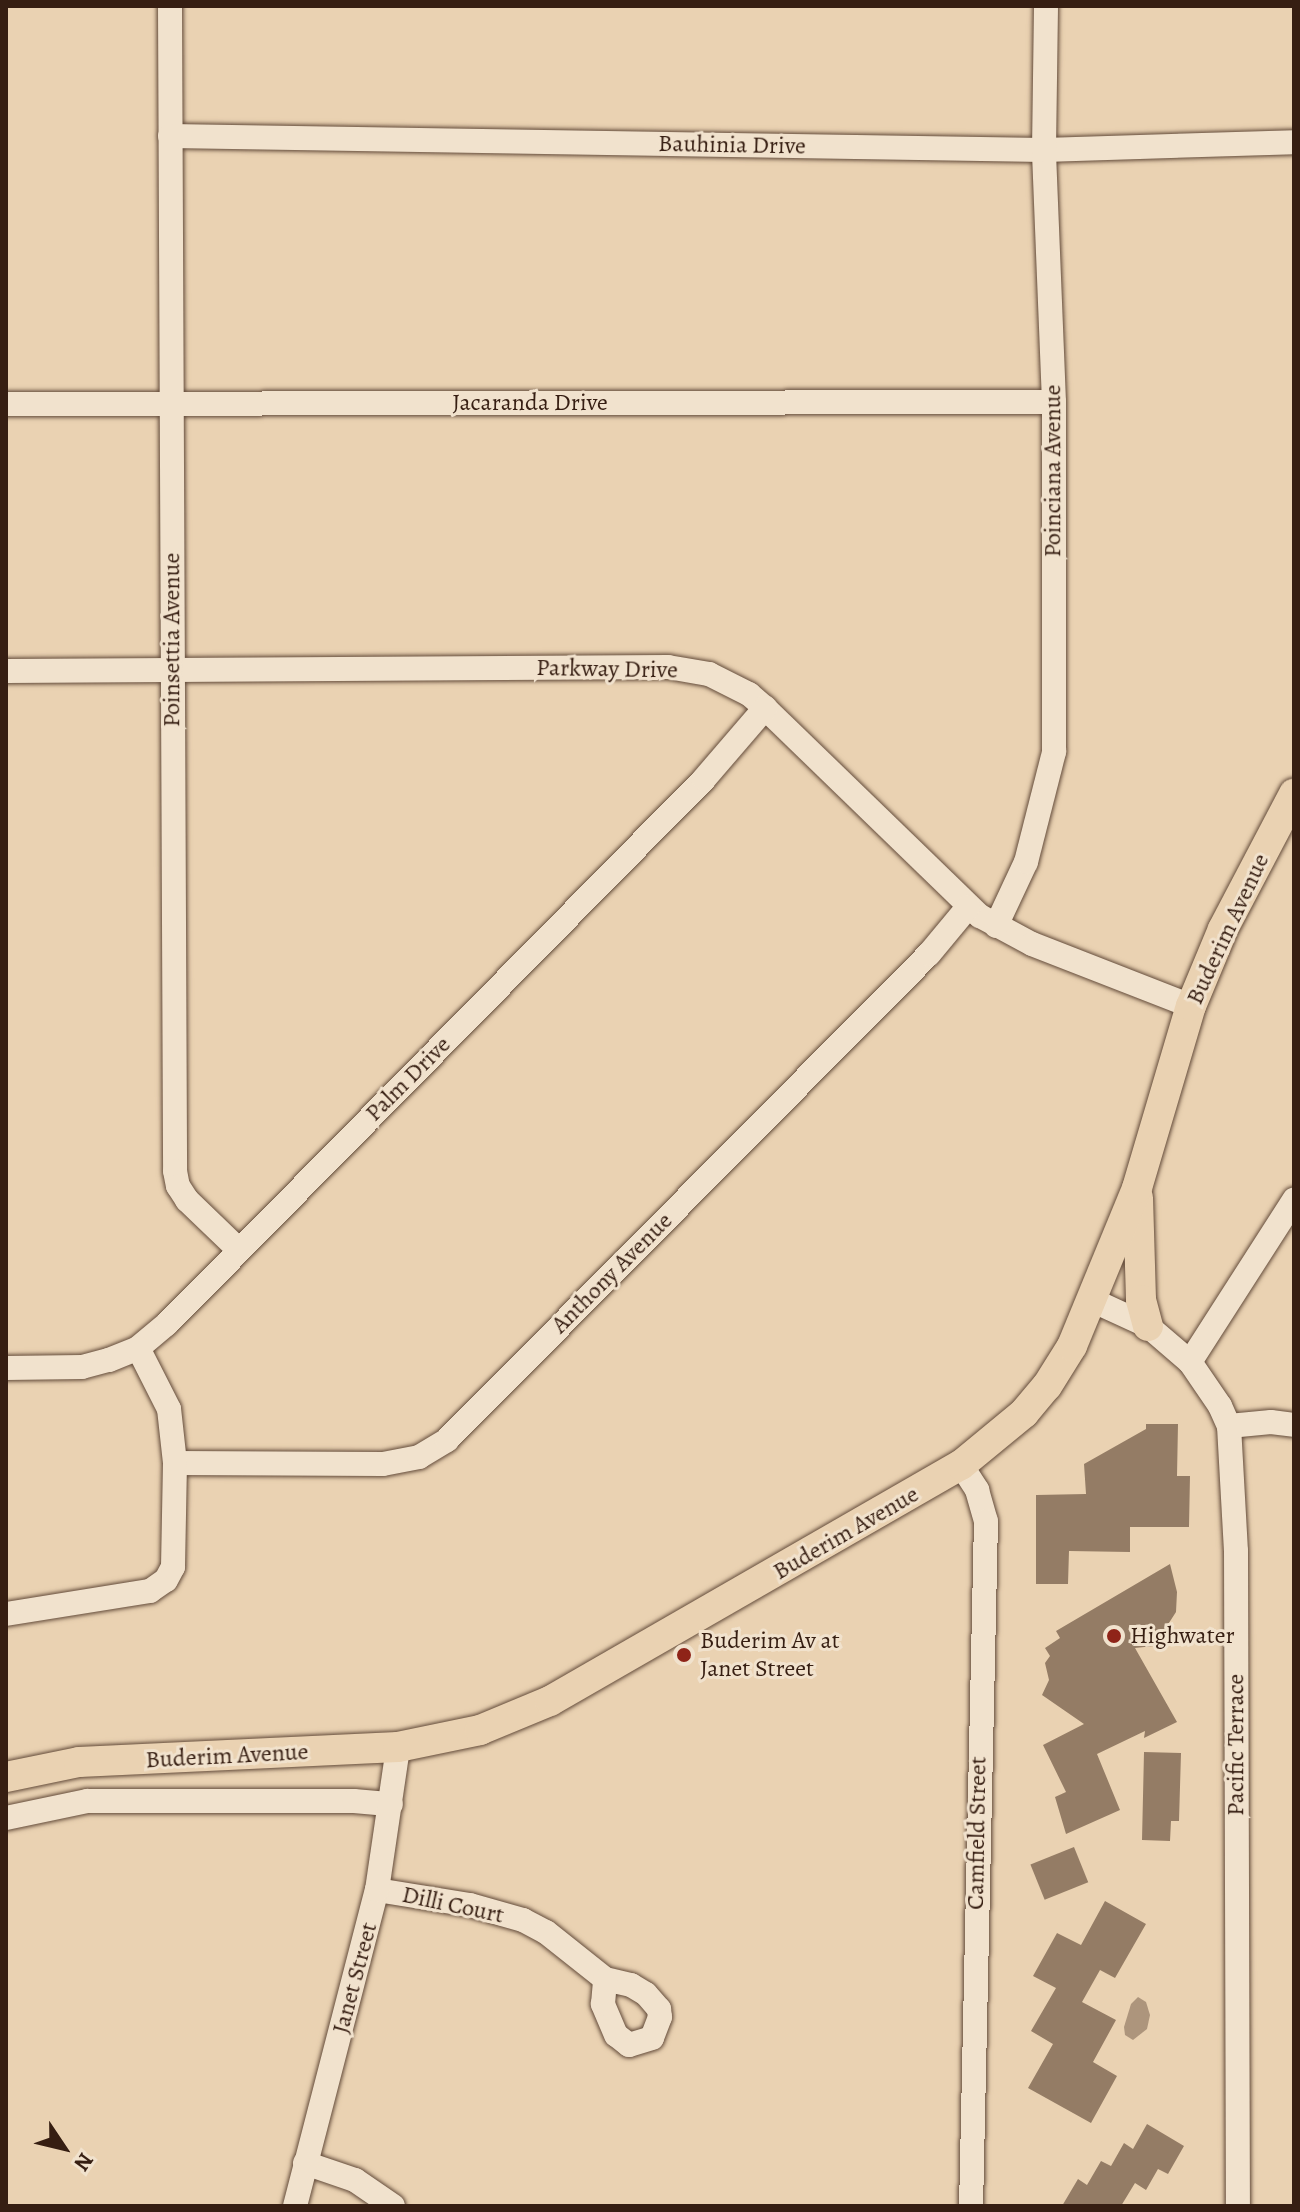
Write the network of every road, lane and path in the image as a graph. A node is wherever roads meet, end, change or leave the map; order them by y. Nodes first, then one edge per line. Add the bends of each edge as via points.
1 (170, 6) edge
2 (1046, 6) edge
3 (170, 136) junction
4 (1294, 142) edge
5 (1044, 150) junction
6 (1054, 402) junction
7 (6, 404) edge
8 (171, 404) junction
9 (173, 670) junction
10 (6, 671) edge
11 (765, 708) junction
12 (1294, 794) edge
13 (968, 907) junction
14 (996, 926) junction
15 (1191, 1006) junction
16 (1137, 1188) junction
17 (1294, 1200) edge
18 (239, 1250) junction
19 (1094, 1301) junction
20 (1148, 1326) junction
21 (138, 1348) junction
22 (1190, 1362) junction
23 (6, 1368) edge
24 (1294, 1425) edge
25 (1229, 1426) junction
26 (175, 1463) junction
27 (961, 1465) junction
28 (6, 1614) edge
29 (398, 1747) junction
30 (6, 1777) edge
31 (391, 1804) junction
32 (6, 1818) edge
33 (377, 1890) junction
34 (605, 1979) dead end
35 (305, 2163) junction
36 (295, 2206) edge
37 (393, 2206) edge
38 (971, 2206) edge
39 (1238, 2206) edge

1 - 3 street, Poinsettia Avenue
2 - 5 street, Poinciana Avenue
3 - 5 street, Bauhinia Drive
3 - 8 street, Poinsettia Avenue
4 - 5 street, Bauhinia Drive
5 - 6 street, Poinciana Avenue
6 - 8 street, Jacaranda Drive
6 - 14 street, Poinciana Avenue via 1054,752 1026,862
7 - 8 street, Jacaranda Drive
8 - 9 street, Poinsettia Avenue
9 - 10 street, Parkway Drive
9 - 11 street, Parkway Drive via 668,667 728,682
9 - 18 street, Poinsettia Avenue via 176,1178 187,1200
11 - 13 street, Parkway Drive
11 - 18 street, Palm Drive via 704,779
12 - 15 main road, Buderim Avenue via 1223,929
13 - 14 street, Parkway Drive
13 - 26 street, Anthony Avenue via 929,954 447,1440 419,1457 383,1464
14 - 15 street, Parkway Drive
15 - 16 main road, Buderim Avenue
16 - 19 main road, Buderim Avenue
16 - 20 main road via 1141,1300
17 - 22 street
18 - 21 street, Palm Drive
19 - 20 street, Pacific Terrace
19 - 27 main road, Buderim Avenue via 1047,1386 1024,1413
20 - 22 street, Pacific Terrace
21 - 23 street, Palm Drive via 82,1367
21 - 26 street via 169,1409
22 - 25 street, Pacific Terrace
24 - 25 street
25 - 39 street, Pacific Terrace via 1236,1551
26 - 28 street via 175,1555 159,1587
27 - 29 main road, Buderim Avenue via 550,1701 480,1730
27 - 38 street, Camfield Street via 977,1490 986,1521
29 - 30 main road, Buderim Avenue via 79,1762
29 - 31 street, Janet Street
31 - 32 street, Buderim Avenue via 87,1801
31 - 33 street, Janet Street
33 - 34 street, Dilli Court via 470,1905 523,1920 564,1944
33 - 35 street, Janet Street
35 - 36 street, Janet Street
35 - 37 street via 355,2180

